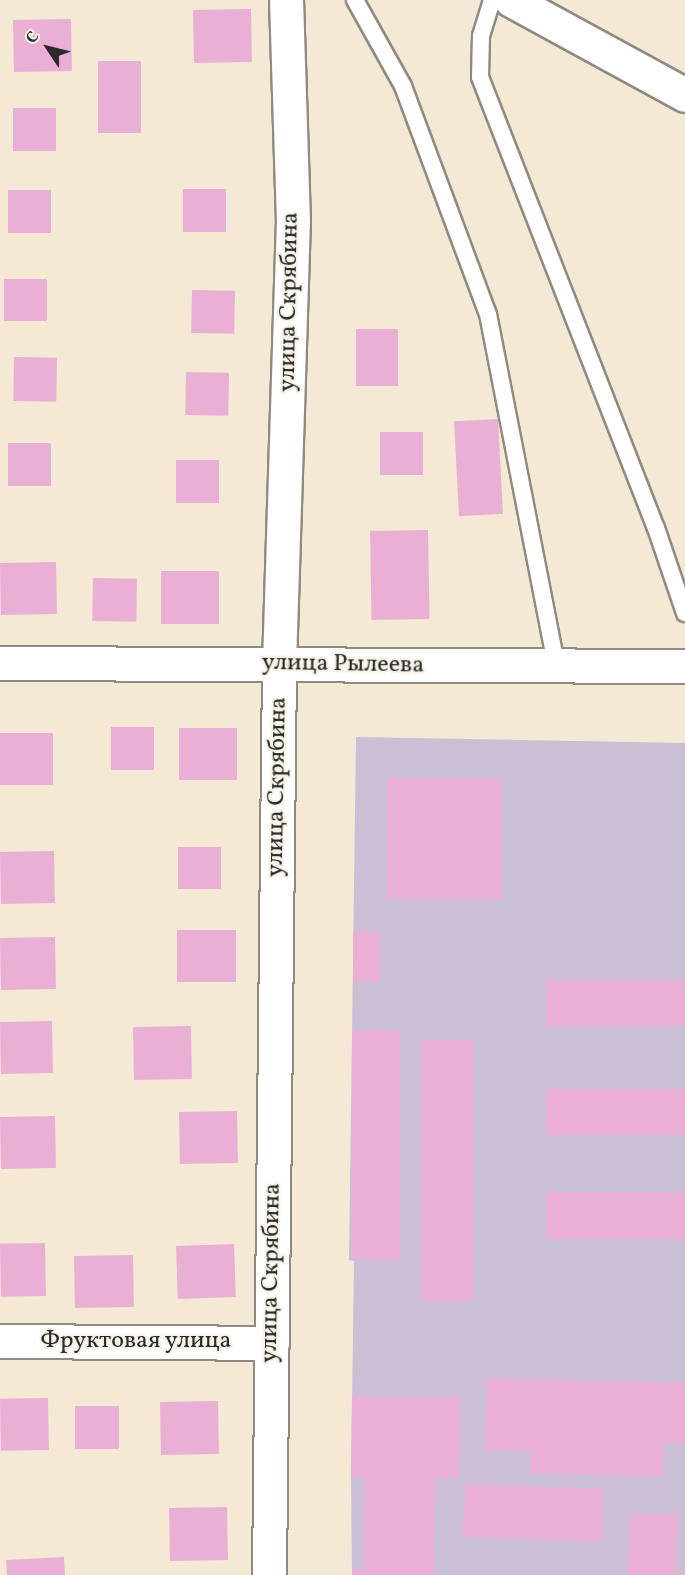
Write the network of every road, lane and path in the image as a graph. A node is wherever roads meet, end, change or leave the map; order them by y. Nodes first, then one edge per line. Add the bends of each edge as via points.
1 (286, 0) edge
2 (355, 0) edge
3 (492, 0) edge
4 (511, 0) edge
5 (685, 95) edge
6 (685, 613) edge
7 (0, 663) edge
8 (279, 664) junction
9 (685, 666) edge
10 (557, 668) junction
11 (0, 1341) edge
12 (272, 1342) junction
13 (269, 1575) edge

1 - 8 street, улица Скрябина via 293,222
2 - 10 lane via 403,86 488,314
3 - 6 lane via 481,36 480,77 656,528
4 - 5 street
7 - 8 street, улица Рылеева
8 - 10 street, улица Рылеева
8 - 12 street, улица Скрябина
9 - 10 street, улица Рылеева
11 - 12 street, Фруктовая улица
12 - 13 street, улица Скрябина

